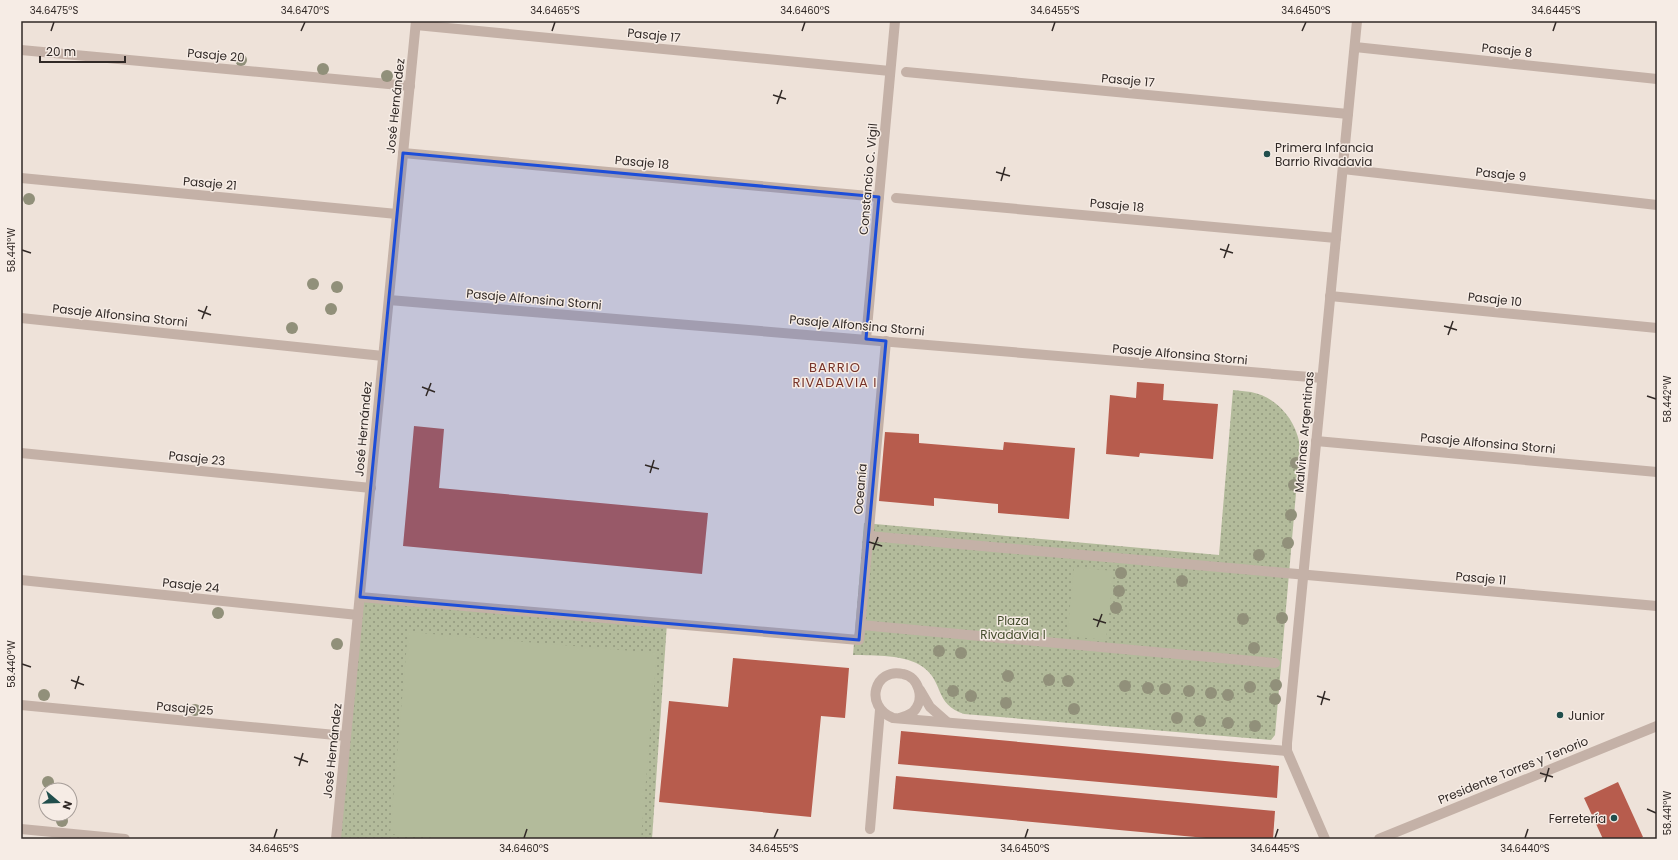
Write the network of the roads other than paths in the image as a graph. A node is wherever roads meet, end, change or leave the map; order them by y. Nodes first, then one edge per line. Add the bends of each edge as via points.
1 (895, 21) edge
2 (1357, 21) edge
3 (416, 23) edge
4 (1355, 47) junction
5 (21, 50) edge
6 (890, 71) junction
7 (906, 72) dead end
8 (1657, 79) edge
9 (410, 86) junction
10 (1348, 114) junction
11 (403, 153) junction
12 (1343, 169) junction
13 (21, 178) edge
14 (879, 197) junction
15 (896, 198) dead end
16 (1657, 205) edge
17 (397, 214) junction
18 (1336, 238) junction
19 (1330, 296) junction
20 (389, 300) junction
21 (21, 318) edge
22 (1657, 328) edge
23 (866, 339) junction
24 (886, 341) junction
25 (383, 356) junction
26 (1322, 378) junction
27 (1316, 441) junction
28 (21, 453) edge
29 (1657, 472) edge
30 (371, 488) junction
31 (869, 536) junction
32 (1303, 575) junction
33 (21, 580) edge
34 (360, 597) junction
35 (1657, 606) edge
36 (358, 615) junction
37 (861, 625) junction
38 (1275, 663) dead end
39 (919, 689) junction
40 (21, 706) edge
41 (880, 710) junction
42 (900, 718) junction
43 (947, 722) junction
44 (1657, 726) edge
45 (346, 736) junction
46 (1287, 751) junction
47 (21, 830) edge
48 (870, 830) dead end
49 (125, 839) edge
50 (336, 839) edge
51 (1325, 839) edge
52 (1379, 839) edge

1 - 6 street, Constancio C. Vigil
2 - 4 street, Malvinas Argentinas
3 - 6 street, Pasaje 17
3 - 9 street, José Hernández
4 - 8 street, Pasaje 8
4 - 10 street, Malvinas Argentinas
5 - 9 street, Pasaje 20
6 - 14 street, Constancio C. Vigil
7 - 10 street, Pasaje 17
9 - 11 street, José Hernández
10 - 12 street, Malvinas Argentinas
11 - 14 street, Pasaje 18
11 - 17 street, José Hernández
12 - 16 street, Pasaje 9
12 - 18 street, Malvinas Argentinas
13 - 17 street, Pasaje 21
14 - 23 street, Constancio C. Vigil
15 - 18 street, Pasaje 18
17 - 20 street, José Hernández
18 - 19 street, Malvinas Argentinas
19 - 22 street, Pasaje 10
19 - 26 street, Malvinas Argentinas
20 - 23 street, Pasaje Alfonsina Storni
20 - 25 street, José Hernández
21 - 25 street, Pasaje Alfonsina Storni
23 - 24 street, Pasaje Alfonsina Storni
24 - 26 street, Pasaje Alfonsina Storni
24 - 31 street, Oceanía
25 - 30 street, José Hernández
26 - 27 street, Malvinas Argentinas
27 - 29 street, Pasaje Alfonsina Storni
27 - 32 street, Malvinas Argentinas
28 - 30 street, Pasaje 23
30 - 34 street, José Hernández
31 - 32 street, Pasaje 11
31 - 37 street, Oceanía
32 - 35 street, Pasaje 11
32 - 46 street, Malvinas Argentinas
33 - 36 street, Pasaje 24
34 - 36 street, José Hernández
34 - 37 street, Oceanía via 859,640
36 - 45 street, José Hernández
37 - 38 street
39 - 41 street via 910,677 889,674 875,690
39 - 42 street via 920,697 914,711
39 - 43 street via 930,707
40 - 45 street, Pasaje 25
41 - 42 street via 893,718
41 - 48 street
42 - 43 street
43 - 46 street
44 - 52 street, Presidente Torres y Tenorio
45 - 50 street, José Hernández
46 - 51 street, Malvinas Argentinas
47 - 49 street

